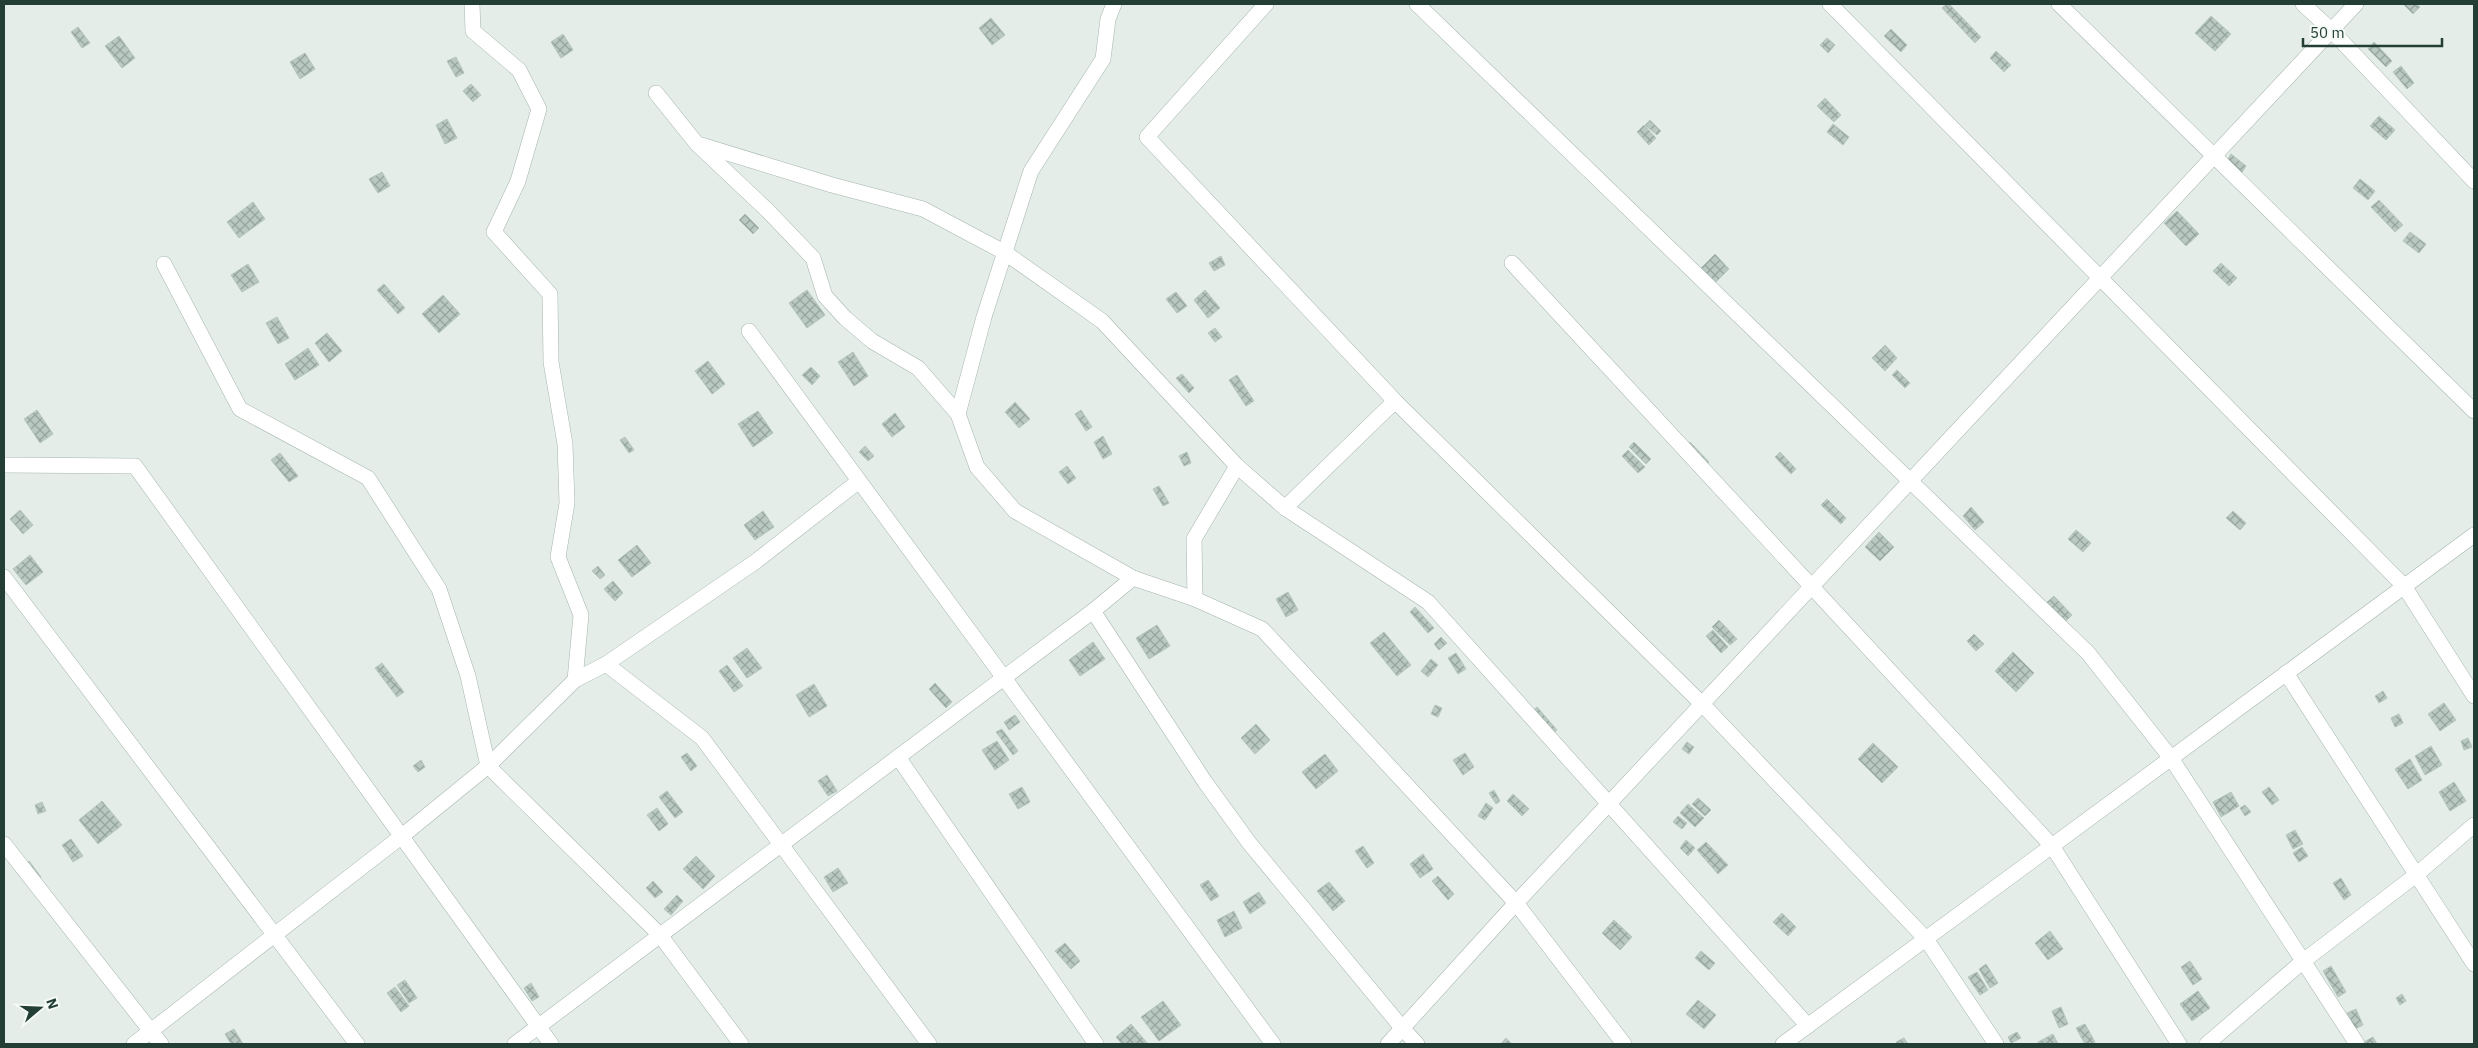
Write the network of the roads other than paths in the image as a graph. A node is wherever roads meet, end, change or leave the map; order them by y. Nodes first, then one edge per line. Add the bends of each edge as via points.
1 (472, 4) edge
2 (1114, 4) edge
3 (1266, 4) edge
4 (1417, 4) edge
5 (1830, 4) edge
6 (2059, 4) edge
7 (2304, 4) edge
8 (2356, 4) edge
9 (2331, 30) junction
10 (656, 94) dead end
11 (697, 144) junction
12 (2214, 155) junction
13 (2474, 181) edge
14 (1004, 252) junction
15 (1512, 263) dead end
16 (164, 264) dead end
17 (2101, 277) junction
18 (749, 331) dead end
19 (1395, 401) junction
20 (2474, 411) edge
21 (958, 414) junction
22 (4, 465) edge
23 (1237, 466) junction
24 (860, 481) junction
25 (1911, 481) junction
26 (1285, 508) junction
27 (2474, 535) edge
28 (4, 577) edge
29 (1133, 578) junction
30 (2404, 586) junction
31 (1812, 587) junction
32 (1195, 599) junction
33 (1093, 611) junction
34 (606, 664) junction
35 (2286, 673) junction
36 (1004, 678) junction
37 (574, 680) junction
38 (2474, 696) edge
39 (1703, 704) junction
40 (898, 757) junction
41 (2171, 758) junction
42 (488, 766) junction
43 (1609, 806) junction
44 (2474, 825) edge
45 (402, 836) junction
46 (4, 844) edge
47 (781, 844) junction
48 (2052, 846) junction
49 (2416, 875) junction
50 (1516, 903) junction
51 (274, 935) junction
52 (660, 935) junction
53 (1926, 939) junction
54 (2302, 962) junction
55 (2474, 964) edge
56 (538, 1026) junction
57 (1808, 1026) junction
58 (1403, 1029) junction
59 (151, 1031) junction
60 (134, 1044) edge
61 (161, 1044) edge
62 (357, 1044) edge
63 (515, 1044) edge
64 (551, 1044) edge
65 (740, 1044) edge
66 (929, 1044) edge
67 (1096, 1044) edge
68 (1273, 1044) edge
69 (1388, 1044) edge
70 (1417, 1044) edge
71 (1624, 1044) edge
72 (1783, 1044) edge
73 (1996, 1044) edge
74 (2179, 1044) edge
75 (2207, 1044) edge
76 (2357, 1044) edge

1 - 37 street via 473,31 519,70 539,110 518,180 494,232 550,294 551,362 565,444 567,503 558,557 581,616
2 - 14 street via 1108,19 1103,59 1031,171
3 - 19 street via 1147,137
4 - 25 street
5 - 17 street
6 - 12 street
7 - 9 street
8 - 9 street
9 - 12 street
9 - 13 street
10 - 11 street
11 - 14 street via 832,186 923,209
11 - 21 street via 812,258 825,296 845,318 872,341 918,368
12 - 17 street
12 - 20 street
14 - 21 street
14 - 23 street via 1102,321
15 - 31 street
16 - 42 street via 240,409 368,478 439,589 468,676
17 - 25 street
17 - 30 street
18 - 24 street
19 - 26 street
19 - 39 street
21 - 29 street via 976,467 1015,510
22 - 45 street via 135,466
23 - 26 street
23 - 32 street via 1194,539
24 - 34 street via 755,562
24 - 36 street
25 - 31 street
25 - 41 street via 2088,653
26 - 43 street via 1428,602
27 - 30 street
28 - 51 street
29 - 32 street
29 - 33 street
30 - 35 street
30 - 38 street
31 - 39 street
31 - 48 street
32 - 50 street via 1262,629
33 - 36 street
33 - 58 street via 1205,782 1250,844
34 - 37 street
34 - 47 street via 702,738
35 - 41 street
35 - 49 street
36 - 40 street
36 - 68 street
37 - 42 street
39 - 43 street
39 - 53 street
40 - 47 street
40 - 67 street
41 - 48 street
41 - 54 street
42 - 45 street
42 - 52 street
43 - 50 street
43 - 57 street
44 - 49 street
45 - 51 street
45 - 56 street
46 - 59 street
47 - 52 street
47 - 66 street
48 - 53 street
48 - 74 street
49 - 54 street
49 - 55 street
50 - 58 street
50 - 71 street
51 - 59 street
51 - 62 street
52 - 56 street
52 - 65 street
53 - 57 street
53 - 73 street
54 - 75 street
54 - 76 street
56 - 63 street
56 - 64 street
57 - 72 street
58 - 69 street
58 - 70 street
59 - 60 street
59 - 61 street

